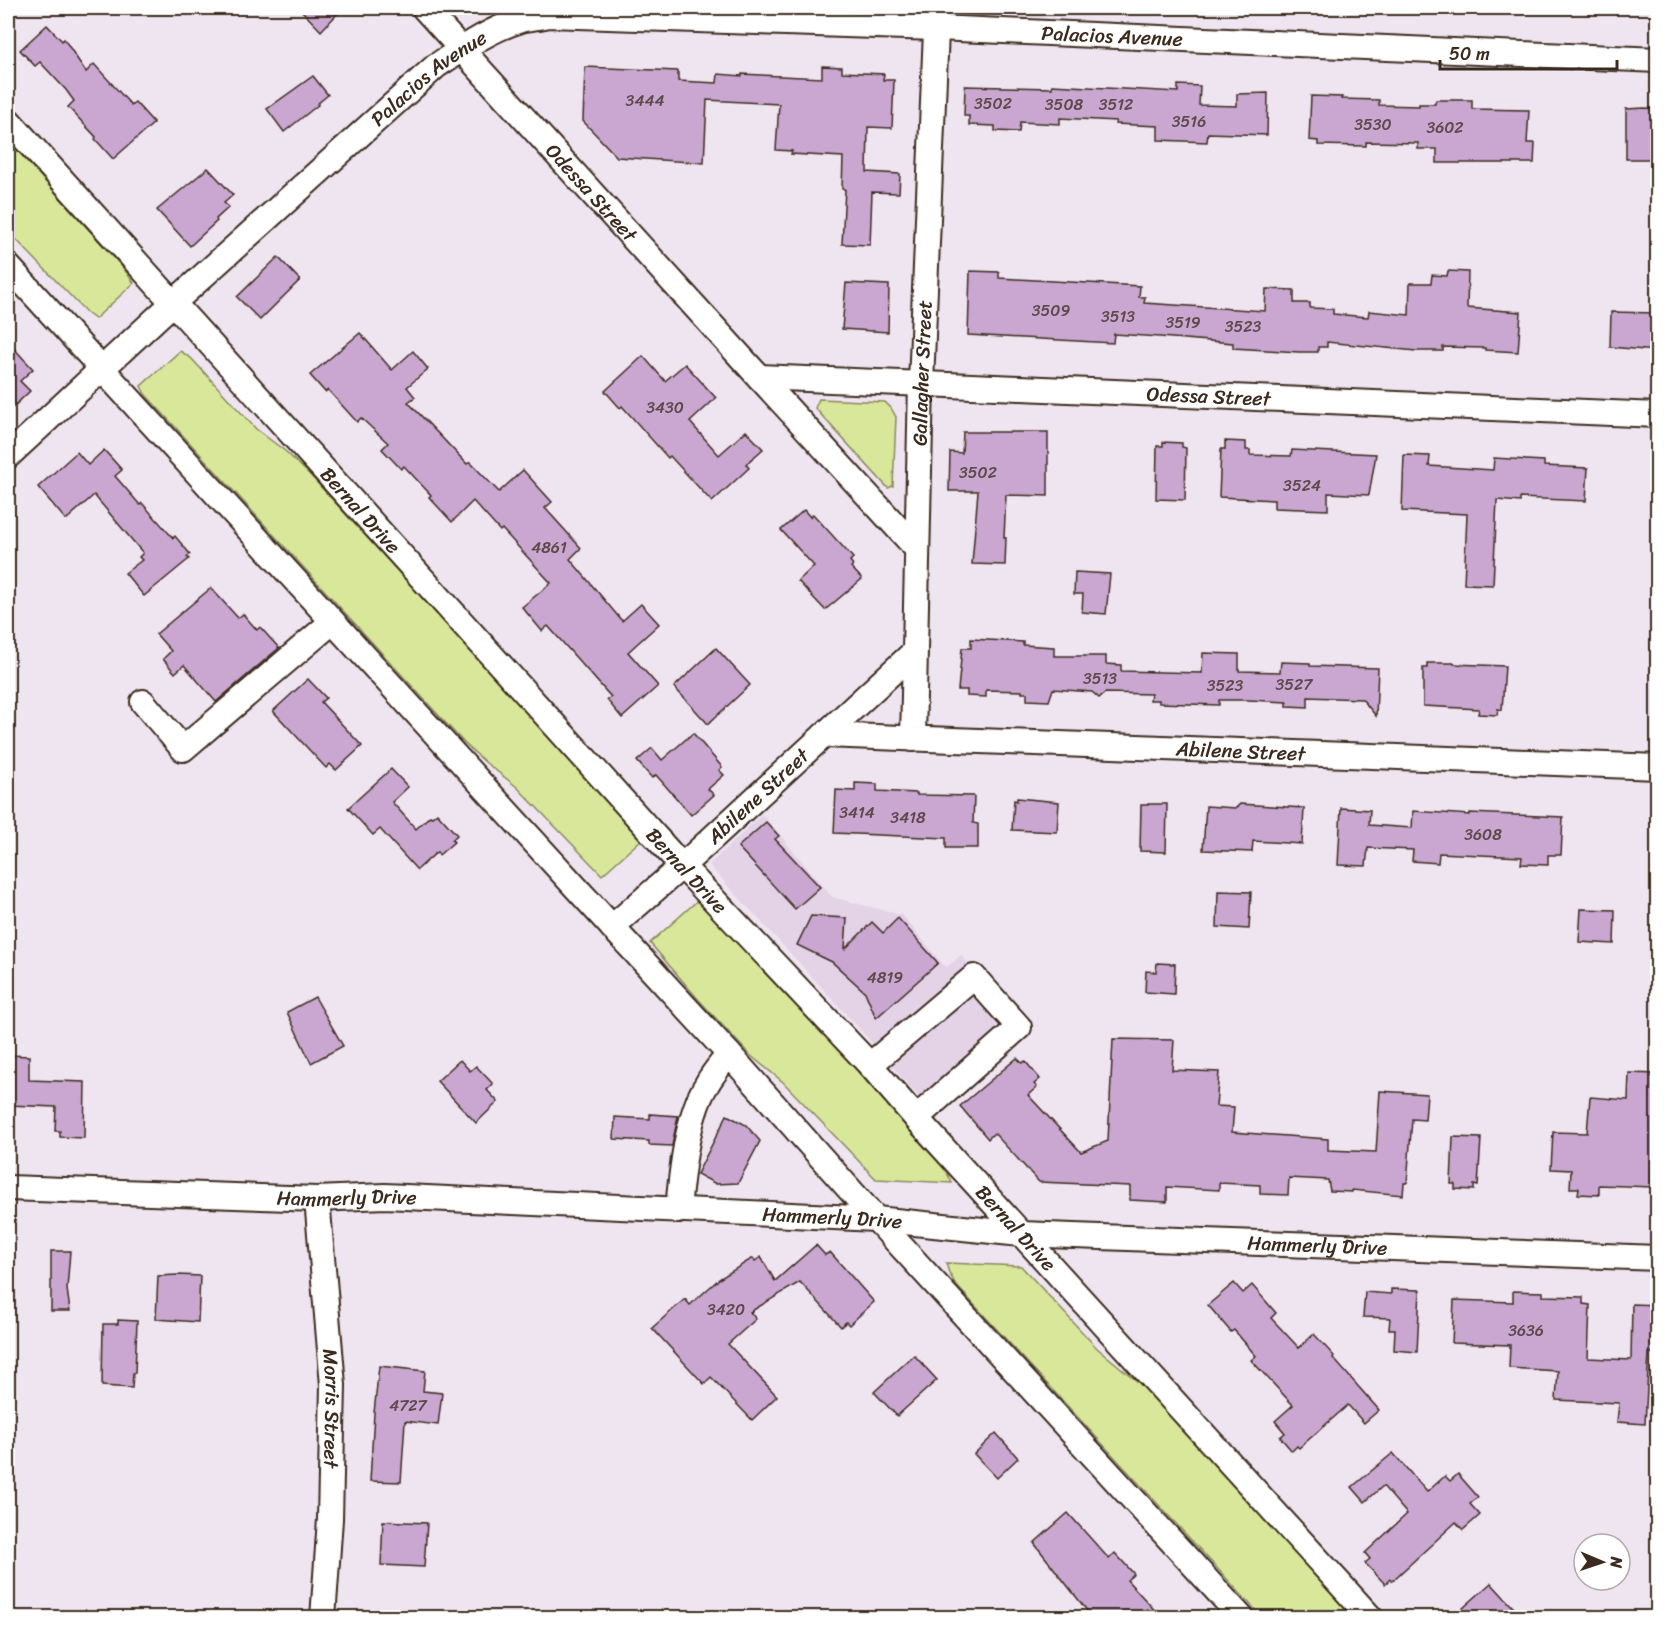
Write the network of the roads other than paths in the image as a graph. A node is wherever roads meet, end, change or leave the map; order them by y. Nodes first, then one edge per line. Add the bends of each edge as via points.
1 (424, 8) edge
2 (936, 18) edge
3 (463, 49) junction
4 (1658, 60) edge
5 (8, 120) edge
6 (8, 266) edge
7 (173, 303) junction
8 (101, 369) junction
9 (759, 377) junction
10 (921, 383) junction
11 (1658, 415) edge
12 (8, 456) edge
13 (916, 548) junction
14 (332, 622) junction
15 (914, 652) junction
16 (143, 702) dead end
17 (824, 735) junction
18 (913, 739) junction
19 (1658, 767) edge
20 (682, 866) junction
21 (612, 927) junction
22 (729, 1054) junction
23 (870, 1065) junction
24 (916, 1118) junction
25 (8, 1188) edge
26 (317, 1199) junction
27 (678, 1211) junction
28 (876, 1219) junction
29 (1021, 1234) junction
30 (1658, 1258) edge
31 (324, 1617) edge
32 (1242, 1617) edge
33 (1371, 1617) edge

1 - 3 street, Odessa Street
2 - 3 street, Palacios Avenue via 549,15 521,20
2 - 4 street, Palacios Avenue
2 - 10 street, Gallagher Street
3 - 7 street, Palacios Avenue via 436,66
3 - 9 street, Odessa Street
5 - 7 street, Bernal Drive
6 - 8 street
7 - 8 street, Palacios Avenue
7 - 20 street, Bernal Drive
8 - 12 street, Palacios Avenue
8 - 14 street
9 - 10 street, Odessa Street
9 - 13 street, Odessa Street
10 - 11 street, Odessa Street
10 - 13 street, Gallagher Street
13 - 15 street, Gallagher Street
14 - 16 street via 183,749
14 - 21 street
15 - 17 street, Abilene Street
15 - 18 street, Gallagher Street
17 - 18 street, Abilene Street
17 - 20 street, Abilene Street
18 - 19 street, Abilene Street
20 - 21 street, Abilene Street
20 - 23 street, Bernal Drive
21 - 22 street
22 - 27 street via 706,1084 692,1119
22 - 28 street
23 - 24 street, Bernal Drive
23 - 24 street via 974,977 1019,1027
24 - 29 street, Bernal Drive
25 - 26 street, Hammerly Drive
26 - 27 street, Hammerly Drive via 385,1196
26 - 31 street, Morris Street via 333,1385
27 - 28 street, Hammerly Drive
28 - 29 street, Hammerly Drive
28 - 32 street
29 - 30 street, Hammerly Drive
29 - 33 street, Bernal Drive

